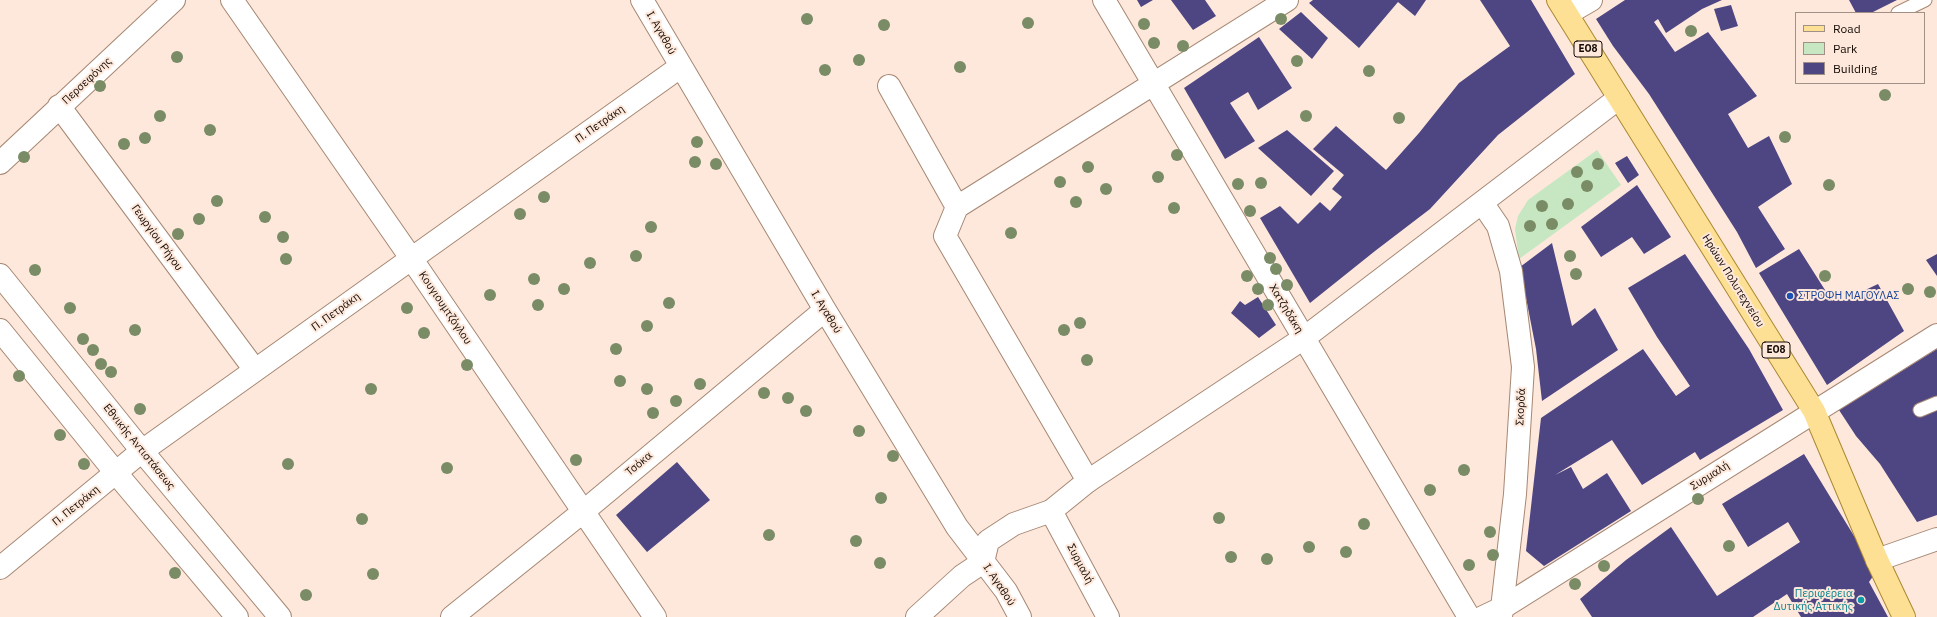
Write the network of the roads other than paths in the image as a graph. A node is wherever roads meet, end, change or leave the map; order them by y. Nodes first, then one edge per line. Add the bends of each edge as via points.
1 (174, 0) edge
2 (232, 0) edge
3 (642, 0) edge
4 (1104, 0) edge
5 (1287, 0) edge
6 (1590, 0) edge
7 (1925, 0) edge
8 (1562, 7) edge
9 (1900, 12) edge
10 (680, 68) junction
11 (1153, 85) junction
12 (890, 86) dead end
13 (1619, 98) junction
14 (60, 106) junction
15 (0, 163) edge
16 (1483, 204) junction
17 (957, 207) junction
18 (411, 258) junction
19 (0, 275) edge
20 (825, 310) junction
21 (0, 330) edge
22 (1937, 335) edge
23 (1304, 338) junction
24 (255, 370) junction
25 (1937, 403) edge
26 (1920, 410) dead end
27 (1814, 411) junction
28 (142, 451) junction
29 (116, 473) junction
30 (1088, 481) junction
31 (584, 511) junction
32 (1051, 511) junction
33 (1937, 539) edge
34 (1877, 560) junction
35 (983, 562) junction
36 (0, 568) edge
37 (1495, 614) edge
38 (237, 617) edge
39 (280, 617) edge
40 (452, 617) edge
41 (655, 617) edge
42 (918, 617) edge
43 (1020, 617) edge
44 (1108, 617) edge
45 (1469, 617) edge
46 (1904, 617) edge

1 - 14 street, Περσεφόνης
2 - 18 street, Κουγιουμτζόγλου
3 - 10 street, Ι. Αγαθού
4 - 11 street, Χατζηδάκη
5 - 11 street
6 - 8 street
7 - 9 lane
8 - 13 main road, Ηρώων Πολυτεχνείου / ΕΟ8
10 - 18 street, Π. Πετράκη
10 - 20 street, Ι. Αγαθού
11 - 17 street
11 - 23 street, Χατζηδάκη
12 - 17 street
13 - 16 street
13 - 27 main road, Ηρώων Πολυτεχνείου / ΕΟ8
14 - 15 street, Περσεφόνης
14 - 24 street, Γεωργίου Ρήγου
16 - 23 street
16 - 37 street, Σκορδά via 1498,226 1511,271 1523,367 1515,494
17 - 30 street via 945,236
18 - 24 street, Π. Πετράκη
18 - 31 street, Κουγιουμτζόγλου
19 - 28 street, Εθνικής Αντιστάσεως
20 - 31 street, Τσόκα
20 - 35 street, Ι. Αγαθού via 957,527
21 - 29 street
22 - 27 street, Συρμαλή
23 - 30 street
23 - 45 street, Χατζηδάκη
24 - 28 street, Π. Πετράκη
25 - 26 lane
27 - 34 main road, Ηρώων Πολυτεχνείου / ΕΟ8
27 - 37 street, Συρμαλή
28 - 29 street, Π. Πετράκη
28 - 39 street, Εθνικής Αντιστάσεως
29 - 36 street, Π. Πετράκη
29 - 38 street
30 - 32 street
31 - 40 street, Τσόκα
31 - 41 street, Κουγιουμτζόγλου
32 - 35 street via 1014,524 988,541
32 - 44 street, Συρμαλή
33 - 34 street
34 - 46 main road, Ηρώων Πολυτεχνείου / ΕΟ8
35 - 42 street via 962,576
35 - 43 street, Ι. Αγαθού via 1006,592

